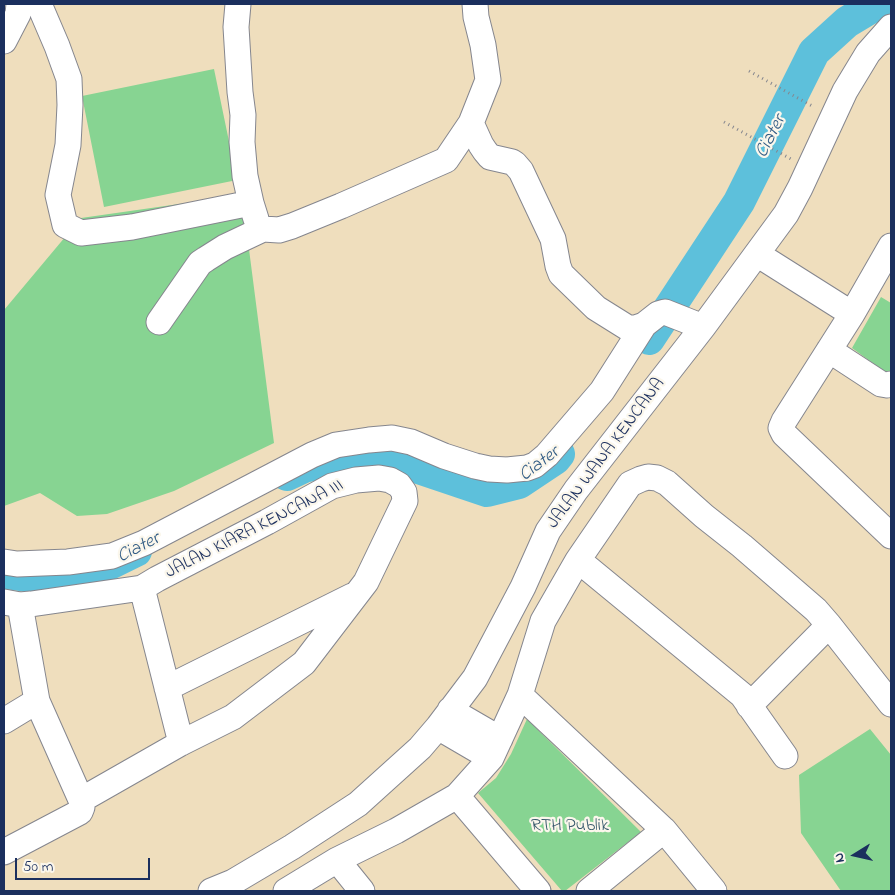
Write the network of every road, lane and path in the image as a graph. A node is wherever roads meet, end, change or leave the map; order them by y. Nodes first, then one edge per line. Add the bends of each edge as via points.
1 (19, 4) edge
2 (39, 4) edge
3 (238, 4) edge
4 (474, 4) edge
5 (891, 27) edge
6 (4, 41) edge
7 (749, 71) dead end
8 (806, 102) dead end
9 (471, 122) junction
10 (724, 122) dead end
11 (781, 153) dead end
12 (251, 203) junction
13 (263, 229) junction
14 (891, 246) edge
15 (756, 254) junction
16 (881, 286) edge
17 (852, 314) junction
18 (159, 322) dead end
19 (644, 325) junction
20 (698, 325) junction
21 (829, 350) junction
22 (891, 384) edge
23 (888, 527) edge
24 (578, 560) junction
25 (4, 562) edge
26 (142, 588) junction
27 (357, 594) junction
28 (12, 604) edge
29 (829, 624) junction
30 (167, 688) junction
31 (520, 695) junction
32 (37, 701) junction
33 (891, 704) edge
34 (749, 706) junction
35 (444, 718) junction
36 (4, 721) edge
37 (181, 743) junction
38 (495, 749) junction
39 (785, 756) dead end
40 (457, 796) junction
41 (80, 806) junction
42 (664, 830) junction
43 (4, 852) edge
44 (337, 860) junction
45 (211, 891) edge
46 (286, 891) edge
47 (362, 891) edge
48 (538, 891) edge
49 (589, 891) edge
50 (714, 891) edge

1 - 6 street via 18,14
2 - 12 street via 69,79 68,145 58,195 65,225 80,232 132,227
3 - 12 street via 236,27 242,142
4 - 9 street via 488,80
5 - 15 street, JALAN WANA KENCANA via 868,53 845,91 786,214
7 - 8 path
9 - 13 street via 446,160 292,226 278,230
9 - 19 street via 490,157 512,162 521,171 553,239 561,274 596,308 628,328
10 - 11 path
12 - 13 street
13 - 18 street via 200,263
14 - 16 street
15 - 17 street
15 - 20 street, JALAN WANA KENCANA
16 - 17 street
17 - 21 street
19 - 20 street via 665,312
19 - 25 street via 602,391 547,456 527,468 507,470 475,466 392,438 336,445 144,543 112,556 68,562
20 - 35 street, JALAN WANA KENCANA via 548,531 523,587 474,678
21 - 22 street via 881,384
21 - 23 street via 781,428
24 - 29 street via 630,484 648,477 656,478 667,483 742,546
24 - 31 street via 543,621
24 - 34 street via 742,695
26 - 27 street, JALAN KIARA KENCANA III via 332,486 356,480 390,480 404,492 405,501
26 - 28 street, JALAN KIARA KENCANA III
26 - 30 street
27 - 30 street
27 - 37 street, JALAN KIARA KENCANA III via 304,663 233,717
28 - 32 street
29 - 33 street
29 - 34 street
30 - 37 street
31 - 38 street
31 - 42 street
32 - 36 street
32 - 41 street
34 - 39 street
35 - 38 street
35 - 45 street, JALAN WANA KENCANA via 420,748 358,804 233,882
37 - 41 street, JALAN KIARA KENCANA III
38 - 40 street
40 - 44 street
40 - 48 street
41 - 43 street, JALAN KIARA KENCANA III
42 - 49 street
42 - 50 street
44 - 46 street
44 - 47 street

